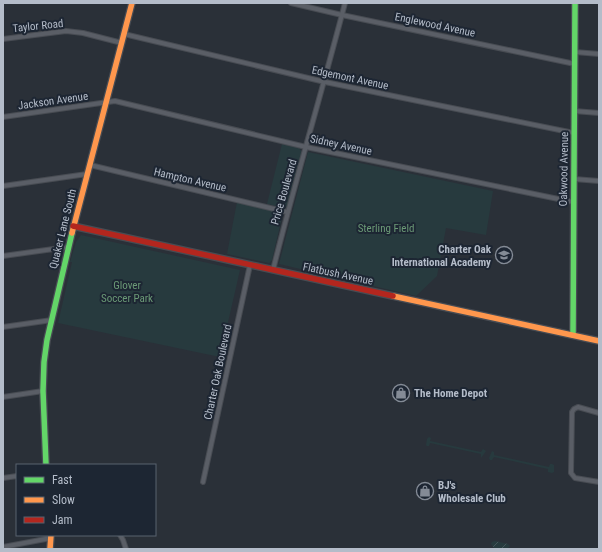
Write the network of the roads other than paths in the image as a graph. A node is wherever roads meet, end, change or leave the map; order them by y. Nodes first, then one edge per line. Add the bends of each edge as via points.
1 (132, 3) edge
2 (291, 3) edge
3 (345, 3) edge
4 (575, 3) edge
5 (342, 15) junction
6 (124, 34) junction
7 (3, 39) edge
8 (122, 43) junction
9 (575, 52) junction
10 (599, 54) edge
11 (575, 64) junction
12 (324, 82) junction
13 (106, 102) junction
14 (574, 111) junction
15 (599, 113) edge
16 (3, 117) edge
17 (574, 133) junction
18 (306, 147) junction
19 (90, 165) junction
20 (88, 174) junction
21 (574, 180) junction
22 (599, 181) edge
23 (3, 186) edge
24 (573, 202) junction
25 (287, 212) junction
26 (74, 226) junction
27 (68, 247) junction
28 (3, 256) edge
29 (250, 265) junction
30 (273, 270) junction
31 (52, 320) junction
32 (3, 327) edge
33 (573, 335) junction
34 (599, 341) edge
35 (43, 391) junction
36 (3, 397) edge
37 (599, 413) edge
38 (46, 464) edge
39 (16, 476) edge
40 (3, 478) edge
41 (203, 482) dead end
42 (599, 482) edge
43 (121, 536) edge
44 (51, 537) edge
45 (3, 547) edge
46 (50, 549) edge
47 (126, 549) edge

1 - 6 street, Quaker Lane South
2 - 5 street, Englewood Avenue
3 - 5 street, Price Boulevard
4 - 9 street, Oakwood Avenue
5 - 11 street, Englewood Avenue
5 - 12 street, Price Boulevard
6 - 8 street, Quaker Lane South
6 - 12 street, Edgemont Avenue
7 - 8 street, Taylor Road via 66,31
8 - 13 street, Quaker Lane South
9 - 10 street
9 - 11 street, Oakwood Avenue
11 - 14 street, Oakwood Avenue
12 - 17 street, Edgemont Avenue
12 - 18 street, Price Boulevard
13 - 16 street, Jackson Avenue
13 - 18 street, Sidney Avenue via 115,101
13 - 19 street, Quaker Lane South
14 - 15 street
14 - 17 street, Oakwood Avenue
17 - 21 street, Oakwood Avenue
18 - 24 street, Sidney Avenue
18 - 25 street, Price Boulevard
19 - 20 street, Quaker Lane South
19 - 25 street, Hampton Avenue
20 - 23 street
20 - 26 street, Quaker Lane South
21 - 22 street
21 - 24 street, Oakwood Avenue
24 - 33 street, Oakwood Avenue
25 - 30 street, Price Boulevard
26 - 27 street, Quaker Lane South
26 - 29 street, Flatbush Avenue
27 - 28 street
27 - 31 street, Quaker Lane South
29 - 30 street, Flatbush Avenue
29 - 41 street, Charter Oak Boulevard
30 - 33 street, Flatbush Avenue
31 - 32 street
31 - 35 street, Quaker Lane South via 44,358
33 - 34 street, Flatbush Avenue
35 - 36 street
35 - 38 street, Quaker Lane South
37 - 42 street via 578,408 572,412 571,473 575,478
39 - 40 street
43 - 47 street
44 - 45 street
44 - 46 street

